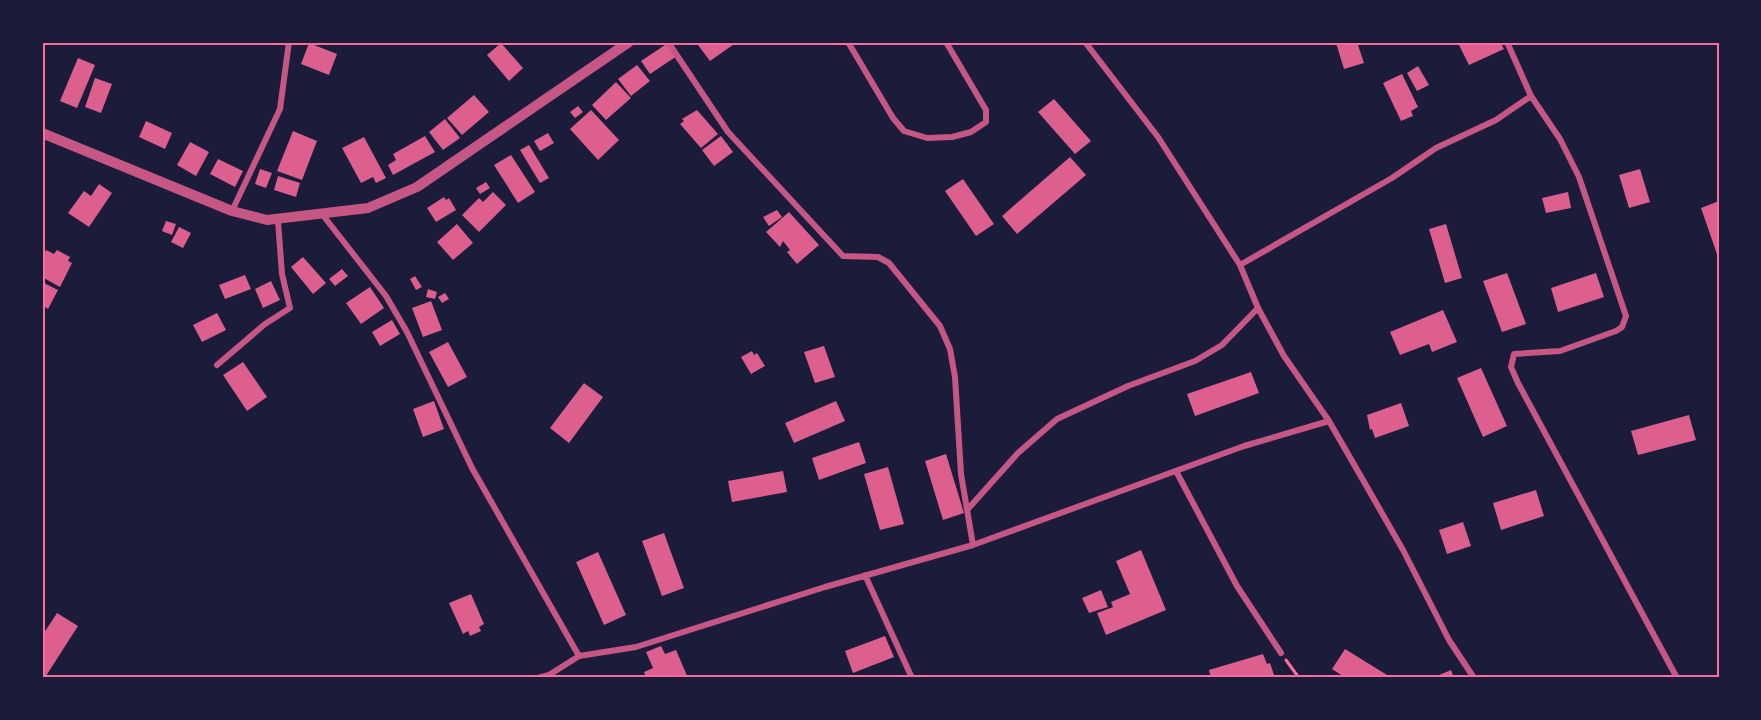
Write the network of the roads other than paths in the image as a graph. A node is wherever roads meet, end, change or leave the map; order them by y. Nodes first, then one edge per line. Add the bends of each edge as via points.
1 (289, 42) edge
2 (629, 42) edge
3 (668, 42) edge
4 (848, 42) edge
5 (946, 42) edge
6 (1085, 42) edge
7 (1507, 42) edge
8 (1531, 96) junction
9 (42, 133) edge
10 (232, 211) junction
11 (322, 214) junction
12 (278, 221) junction
13 (1240, 265) junction
14 (1258, 308) junction
15 (217, 365) dead end
16 (1329, 421) junction
17 (1176, 471) junction
18 (967, 510) junction
19 (973, 545) junction
20 (865, 575) junction
21 (1281, 653) road end
22 (579, 656) junction
23 (538, 678) edge
24 (912, 678) edge
25 (1474, 678) edge
26 (1677, 678) edge

1 - 10 street via 280,109
2 - 11 street via 417,187 368,208
3 - 18 street via 728,132 843,256 878,257 889,263 940,326 950,349 955,377
4 - 5 street via 892,118 903,131 927,138 971,132 986,122 986,110
6 - 13 street via 1158,137
7 - 8 street
8 - 13 street via 1496,120 1436,148 1392,178
8 - 26 street via 1560,139 1579,177 1626,316 1616,331 1560,351 1514,354 1511,367
9 - 10 street
10 - 12 street
11 - 12 street
11 - 22 street via 386,296 407,332 472,468
12 - 15 street via 282,274 290,308
13 - 14 street
14 - 16 street via 1284,356
14 - 18 street via 1222,345 1195,361 1057,419 1018,453
16 - 17 street
16 - 25 street via 1449,640
17 - 19 street
17 - 21 street via 1237,586
18 - 19 street
19 - 20 street
20 - 22 street via 636,647
20 - 24 street
22 - 23 street

